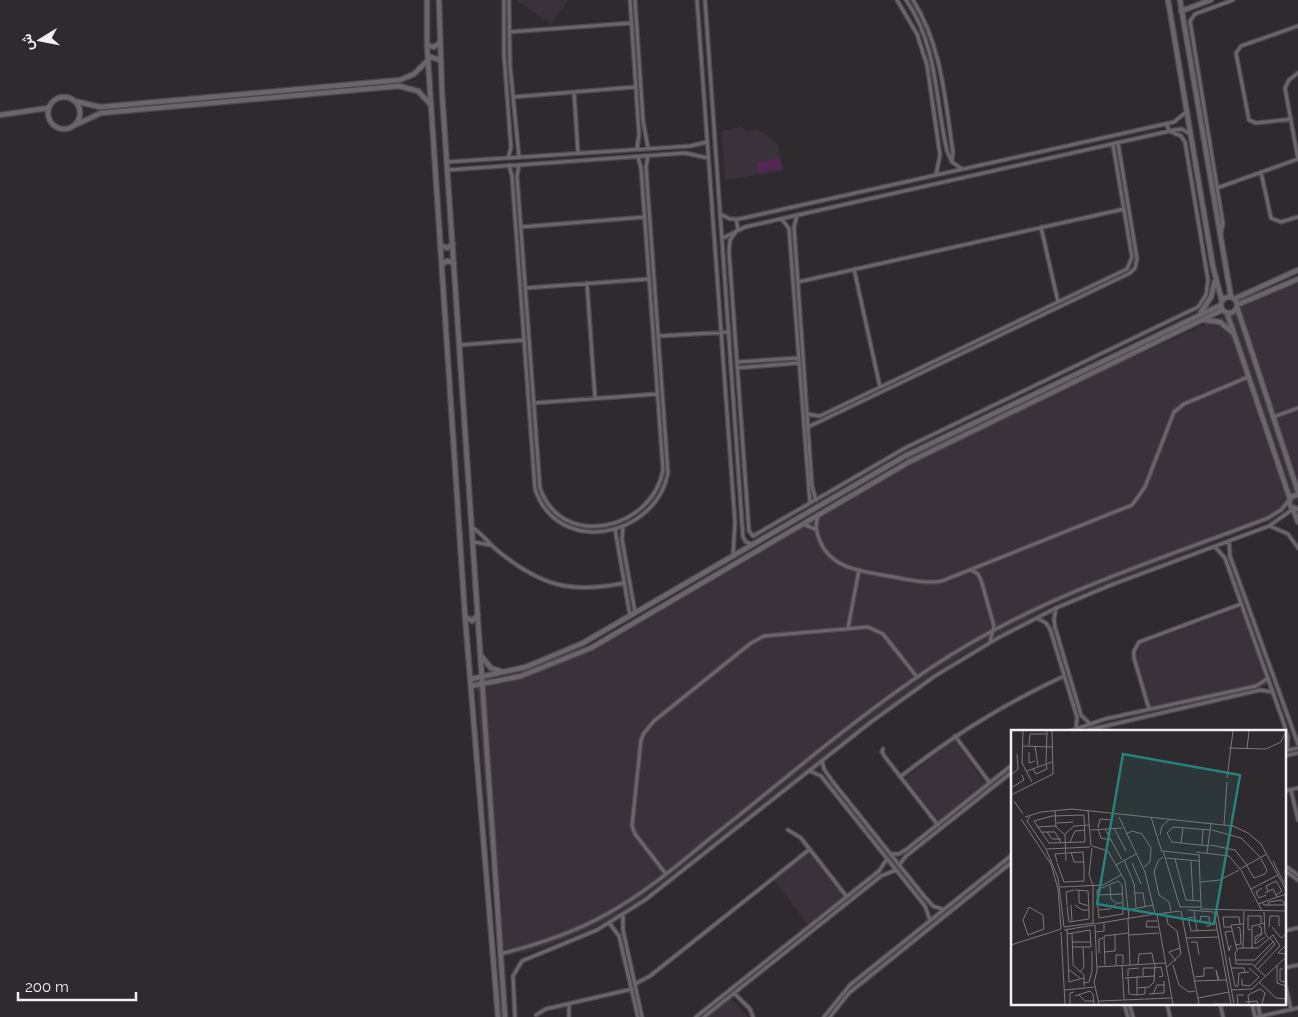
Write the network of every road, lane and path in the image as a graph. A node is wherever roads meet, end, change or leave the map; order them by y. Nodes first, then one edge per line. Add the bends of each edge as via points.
1 (427, 0) edge
2 (439, 0) edge
3 (504, 0) edge
4 (510, 0) edge
5 (630, 0) edge
6 (635, 0) edge
7 (697, 0) edge
8 (705, 0) edge
9 (897, 0) edge
10 (906, 0) edge
11 (913, 0) edge
12 (1168, 0) edge
13 (1180, 0) edge
14 (1211, 0) edge
15 (1233, 0) edge
16 (1193, 6) junction
17 (630, 11) junction
18 (636, 11) junction
19 (1181, 11) junction
20 (1195, 14) junction
21 (503, 19) junction
22 (509, 19) junction
23 (631, 23) junction
24 (1298, 26) edge
25 (509, 32) junction
26 (440, 43) junction
27 (427, 45) junction
28 (428, 59) junction
29 (440, 60) junction
30 (1298, 73) edge
31 (710, 83) junction
32 (703, 84) junction
33 (635, 88) junction
34 (574, 92) junction
35 (513, 97) junction
36 (74, 101) junction
37 (111, 105) junction
38 (431, 106) junction
39 (48, 108) junction
40 (112, 112) junction
41 (1186, 112) junction
42 (0, 115) edge
43 (1291, 118) junction
44 (638, 120) junction
45 (643, 120) junction
46 (509, 124) junction
47 (515, 124) junction
48 (1167, 124) junction
49 (75, 125) junction
50 (1169, 131) junction
51 (1190, 134) junction
52 (707, 142) junction
53 (1118, 144) junction
54 (1113, 145) junction
55 (685, 146) junction
56 (648, 148) junction
57 (637, 149) junction
58 (603, 151) junction
59 (947, 151) junction
60 (578, 153) junction
61 (685, 153) junction
62 (940, 153) junction
63 (648, 156) junction
64 (519, 157) junction
65 (638, 157) junction
66 (508, 158) junction
67 (708, 158) junction
68 (483, 159) junction
69 (603, 159) junction
70 (1005, 160) junction
71 (447, 162) junction
72 (952, 162) junction
73 (519, 165) junction
74 (509, 166) junction
75 (484, 167) junction
76 (1007, 168) junction
77 (962, 169) junction
78 (448, 170) junction
79 (1260, 172) junction
80 (936, 175) junction
81 (718, 187) junction
82 (710, 188) junction
83 (1217, 188) junction
84 (1124, 209) junction
85 (720, 214) junction
86 (797, 215) junction
87 (645, 217) junction
88 (1298, 217) edge
89 (736, 219) junction
90 (782, 219) junction
91 (521, 227) junction
92 (1042, 227) junction
93 (738, 229) junction
94 (1219, 235) junction
95 (722, 239) junction
96 (517, 243) junction
97 (522, 243) junction
98 (453, 244) junction
99 (440, 245) junction
100 (790, 249) junction
101 (795, 249) junction
102 (454, 263) junction
103 (442, 264) junction
104 (1213, 267) junction
105 (854, 269) junction
106 (1298, 270) edge
107 (731, 274) junction
108 (1225, 274) junction
109 (1289, 274) junction
110 (725, 275) junction
111 (1298, 279) edge
112 (1216, 280) junction
113 (649, 281) junction
114 (798, 282) junction
115 (1292, 282) junction
116 (587, 283) junction
117 (656, 283) junction
118 (526, 288) junction
119 (1232, 298) junction
120 (1058, 302) junction
121 (1237, 306) junction
122 (1223, 307) junction
123 (1199, 315) junction
124 (1198, 322) junction
125 (721, 332) junction
126 (729, 332) junction
127 (1169, 332) junction
128 (1233, 334) junction
129 (659, 338) junction
130 (524, 340) junction
131 (654, 340) junction
132 (460, 345) junction
133 (963, 348) junction
134 (965, 352) junction
135 (798, 358) junction
136 (737, 362) junction
137 (798, 363) junction
138 (737, 368) junction
139 (1248, 377) junction
140 (880, 387) junction
141 (739, 390) junction
142 (733, 391) junction
143 (658, 394) junction
144 (595, 398) junction
145 (534, 403) junction
146 (1298, 408) edge
147 (807, 414) junction
148 (823, 415) junction
149 (1273, 417) junction
150 (825, 419) junction
151 (808, 427) junction
152 (661, 442) junction
153 (667, 442) junction
154 (853, 485) junction
155 (842, 491) junction
156 (857, 492) junction
157 (1298, 494) edge
158 (846, 498) junction
159 (1290, 499) junction
160 (816, 500) junction
161 (810, 503) junction
162 (1295, 509) edge
163 (818, 515) junction
164 (564, 518) junction
165 (742, 521) junction
166 (734, 522) junction
167 (1298, 522) edge
168 (561, 523) junction
169 (803, 524) junction
170 (623, 526) junction
171 (1269, 526) junction
172 (473, 528) junction
173 (615, 529) junction
174 (816, 530) junction
175 (1229, 541) junction
176 (474, 542) junction
177 (622, 542) junction
178 (617, 543) junction
179 (752, 544) junction
180 (490, 545) junction
181 (1215, 546) junction
182 (1298, 548) edge
183 (733, 556) junction
184 (1230, 556) junction
185 (1225, 558) junction
186 (859, 570) junction
187 (971, 570) junction
188 (624, 583) junction
189 (1241, 604) junction
190 (1056, 608) junction
191 (635, 613) junction
192 (478, 615) junction
193 (465, 616) junction
194 (630, 616) junction
195 (1036, 618) junction
196 (848, 628) junction
197 (994, 628) junction
198 (1056, 631) junction
199 (1052, 632) junction
200 (1004, 635) junction
201 (990, 642) junction
202 (480, 652) junction
203 (504, 672) junction
204 (1064, 676) junction
205 (917, 677) junction
206 (482, 678) junction
207 (1268, 678) junction
208 (471, 679) junction
209 (482, 685) junction
210 (472, 686) junction
211 (1257, 688) junction
212 (1273, 692) junction
213 (1149, 709) junction
214 (1080, 710) junction
215 (1075, 711) junction
216 (1090, 723) junction
217 (1076, 728) junction
218 (1072, 730) edge
219 (1088, 730) edge
220 (841, 734) junction
221 (1292, 734) junction
222 (1288, 735) junction
223 (955, 736) junction
224 (846, 742) junction
225 (1298, 746) edge
226 (883, 749) dead end
227 (1286, 751) edge
228 (822, 761) junction
229 (1011, 766) edge
230 (809, 771) junction
231 (1011, 773) edge
232 (999, 776) junction
233 (900, 777) junction
234 (1003, 779) junction
235 (833, 782) junction
236 (990, 783) junction
237 (829, 786) junction
238 (1298, 788) edge
239 (1291, 790) junction
240 (1286, 791) edge
241 (481, 803) junction
242 (490, 804) junction
243 (1298, 819) edge
244 (491, 823) junction
245 (483, 824) junction
246 (938, 825) junction
247 (788, 830) dead end
248 (810, 849) junction
249 (907, 849) junction
250 (910, 852) junction
251 (891, 854) junction
252 (1011, 856) edge
253 (687, 857) junction
254 (887, 859) junction
255 (1011, 863) edge
256 (693, 864) junction
257 (899, 865) junction
258 (1286, 866) edge
259 (896, 870) junction
260 (1286, 871) edge
261 (876, 873) junction
262 (666, 874) junction
263 (1298, 875) edge
264 (879, 877) junction
265 (1298, 880) edge
266 (847, 897) junction
267 (929, 902) junction
268 (925, 906) junction
269 (943, 909) junction
270 (623, 916) junction
271 (930, 920) junction
272 (609, 924) junction
273 (1297, 928) edge
274 (1298, 934) edge
275 (624, 945) junction
276 (529, 946) junction
277 (500, 954) junction
278 (532, 955) junction
279 (869, 969) junction
280 (873, 973) junction
281 (635, 984) junction
282 (1286, 988) edge
283 (632, 989) junction
284 (734, 993) junction
285 (568, 1004) junction
286 (1124, 1004) edge
287 (1130, 1004) edge
288 (1167, 1004) edge
289 (1220, 1004) edge
290 (1252, 1004) edge
291 (1258, 1004) edge
292 (1298, 1008) edge
293 (1291, 1009) junction
294 (536, 1015) dead end
295 (498, 1017) edge
296 (505, 1017) edge
297 (515, 1017) edge
298 (569, 1017) edge
299 (638, 1017) edge
300 (642, 1017) edge
301 (696, 1017) edge
302 (704, 1017) edge
303 (753, 1017) edge
304 (824, 1017) edge
305 (830, 1017) edge
306 (1128, 1017) edge
307 (1133, 1017) edge
308 (1170, 1017) edge
309 (1223, 1017) edge
310 (1258, 1017) edge

1 - 27 street
2 - 26 street
3 - 21 street
4 - 22 street
5 - 17 street
6 - 18 street
7 - 32 street
8 - 31 street
9 - 62 street via 925,57
10 - 59 street via 920,24 931,54
11 - 72 street via 939,61
12 - 41 street
13 - 19 street
14 - 16 street
15 - 20 street
16 - 19 street
16 - 20 street
17 - 18 street
17 - 23 street
18 - 45 street
19 - 94 street
20 - 83 street via 1190,24
21 - 22 street
21 - 46 street
22 - 25 street
23 - 25 street
23 - 33 street
24 - 43 street via 1241,46 1236,53 1249,120 1256,123
25 - 35 street
26 - 27 street via 434,47
26 - 29 street
27 - 28 street
28 - 29 street via 435,57
28 - 37 street via 414,74 400,80
28 - 38 street
29 - 71 street
30 - 43 street via 1285,88
31 - 32 street
31 - 81 street
32 - 52 street
33 - 34 street
33 - 44 street
34 - 35 street
34 - 60 street
35 - 47 street
36 - 37 street via 92,106
36 - 39 street via 60,97
36 - 49 street via 80,111
37 - 40 street
38 - 40 street via 418,91 399,86
38 - 99 street
39 - 42 street
39 - 49 street via 49,118 57,127 65,129
40 - 49 street via 94,115
41 - 48 street
41 - 51 street
43 - 79 street via 1298,159
44 - 45 street
44 - 57 street
45 - 56 street
46 - 47 street
46 - 66 street
47 - 64 street
48 - 50 street
48 - 70 street
50 - 51 street via 1182,130
50 - 53 street
50 - 160 street via 1183,137 1188,156 1208,280 1206,294 1198,306 907,447
51 - 104 street
52 - 55 street
52 - 67 street
53 - 54 street
53 - 134 street via 1137,259 1134,270
54 - 76 street
54 - 84 street
55 - 56 street
55 - 61 street
56 - 57 street
57 - 58 street
58 - 60 street
58 - 69 street
59 - 62 street
59 - 72 street
60 - 64 street
61 - 63 street
61 - 67 street
62 - 80 street
63 - 65 street
63 - 117 street via 646,167
64 - 66 street
65 - 69 street
65 - 87 street
66 - 68 street
67 - 82 street
68 - 71 street
68 - 75 street
69 - 73 street
70 - 76 street
70 - 77 street
71 - 78 street
72 - 77 street
73 - 74 street
73 - 91 street
74 - 75 street
74 - 96 street
75 - 78 street
76 - 86 street
77 - 80 street
78 - 98 street
79 - 83 street
79 - 88 street via 1271,218 1281,222
80 - 89 street
81 - 82 street
81 - 85 street
82 - 125 street
83 - 94 street via 1223,224
84 - 92 street
84 - 120 street via 1132,258 1130,266 1122,273
85 - 89 street
85 - 95 street
86 - 90 street
86 - 101 street
87 - 91 street
87 - 113 street
89 - 93 street
90 - 93 street
90 - 100 street via 788,225
91 - 97 street
92 - 105 street
92 - 120 street
93 - 95 street
93 - 107 street via 729,244
94 - 108 street
95 - 110 street
96 - 97 street
96 - 130 street
97 - 118 street
98 - 99 street via 447,248
98 - 102 street
99 - 103 street
100 - 101 street
100 - 135 street
101 - 114 street
102 - 103 street via 447,260
102 - 132 street
103 - 193 street
104 - 108 street via 1218,276
104 - 112 street
105 - 114 street
105 - 140 street
106 - 109 street
107 - 110 street
107 - 136 street
108 - 119 street
109 - 115 street
109 - 119 street
110 - 126 street
111 - 115 street
112 - 122 street
112 - 123 street via 1209,302
113 - 116 street
113 - 117 street
113 - 131 street
114 - 147 street
115 - 121 street
116 - 118 street
116 - 144 street
117 - 129 street
118 - 145 street
119 - 121 street
119 - 122 street
120 - 133 street
121 - 122 street via 1233,312
121 - 149 street
122 - 123 street
122 - 124 street
122 - 128 street
123 - 127 street
124 - 127 street
124 - 128 street via 1215,320
125 - 126 street
125 - 129 street
125 - 166 street
126 - 142 street
127 - 154 street via 925,445
127 - 156 street via 909,462
128 - 139 street
129 - 131 street
129 - 153 street
130 - 132 street
130 - 168 street via 535,489 545,509
131 - 143 street
132 - 172 street
133 - 134 street
133 - 140 street
134 - 150 street
135 - 136 street
135 - 137 street
136 - 138 street
137 - 138 street
137 - 161 street
138 - 141 street
139 - 159 street
139 - 187 street via 1184,404 1174,412 1142,494 1132,505
140 - 148 street
141 - 142 street
141 - 161 street via 749,534 756,535
142 - 165 street
143 - 144 street
143 - 152 street
144 - 145 street
145 - 164 street via 540,488 550,506
146 - 149 street
147 - 148 street via 814,417
147 - 151 street
148 - 150 street
149 - 157 street
150 - 151 street
151 - 160 street
152 - 153 street
152 - 164 street via 663,463 660,481 653,496 641,508 626,518 599,526 579,525
153 - 170 street via 668,473 662,491 646,512
154 - 155 street
154 - 156 street
155 - 158 street
155 - 179 street
156 - 158 street
157 - 159 street
158 - 163 street
159 - 162 street
159 - 197 street via 1268,518 1096,581
160 - 161 street
162 - 167 street
162 - 171 street
163 - 169 street
163 - 174 street
164 - 168 street
165 - 166 street
165 - 179 street via 743,539
166 - 183 street
168 - 173 street via 584,532
169 - 174 street
169 - 209 street via 591,648 520,676
170 - 173 street
170 - 177 street
171 - 175 street
171 - 182 street via 1288,534
172 - 176 street
172 - 180 street
173 - 178 street
174 - 186 street via 824,550 832,559
175 - 181 street
175 - 184 street
176 - 180 street
176 - 192 street
177 - 178 street
177 - 191 street
178 - 188 street
179 - 183 street
180 - 188 street via 525,570 555,584 585,589
181 - 185 street
181 - 190 street
183 - 191 street
184 - 185 street
184 - 221 street
185 - 189 street
186 - 187 street via 927,582 942,581
186 - 196 street
187 - 197 street via 980,576
188 - 194 street
189 - 207 street
189 - 213 street via 1139,642 1134,658
190 - 195 street
190 - 198 street
191 - 194 street
192 - 193 street via 472,621
192 - 202 street
193 - 208 street
194 - 203 street via 564,652
195 - 199 street via 1046,623
195 - 200 street
196 - 205 street via 868,627 883,634
196 - 262 street via 757,639 648,726 641,740 632,826
197 - 200 street
197 - 201 street
197 - 205 street
198 - 199 street
198 - 214 street
199 - 204 street
200 - 201 street
201 - 224 street via 915,689
202 - 203 street via 487,665
202 - 206 street
203 - 206 street
204 - 215 street
204 - 223 street via 1002,707
205 - 220 street
206 - 208 street
206 - 209 street
207 - 211 street
207 - 212 street
208 - 210 street
209 - 210 street
209 - 242 street
210 - 241 street
211 - 212 street
211 - 213 street
211 - 219 street
212 - 222 street
213 - 216 street
214 - 215 street
214 - 216 street
215 - 217 street
216 - 217 street
217 - 218 street
220 - 224 street
220 - 253 street
221 - 222 street
221 - 225 street
222 - 227 street
223 - 233 street
223 - 236 street
224 - 228 street
225 - 227 street
226 - 233 street via 882,754
228 - 230 street
228 - 235 street
229 - 232 street
230 - 237 street via 821,776
230 - 256 street
231 - 234 street
232 - 234 street
232 - 236 street
233 - 246 street
234 - 250 street
235 - 237 street
235 - 251 street
236 - 246 street
237 - 254 street
238 - 239 street
239 - 240 street
239 - 243 street
241 - 242 street via 486,807
241 - 245 street
242 - 244 street
244 - 245 street
244 - 277 street
245 - 295 street
246 - 249 street
247 - 248 street via 798,835
248 - 266 street
248 - 281 street via 656,971
249 - 250 street
249 - 251 street
250 - 257 street
251 - 257 street
252 - 269 street
253 - 256 street
253 - 262 street
254 - 259 street
254 - 261 street
255 - 280 street
256 - 270 street
257 - 267 street
258 - 263 street
259 - 264 street
259 - 268 street
260 - 265 street
261 - 264 street
261 - 266 street
262 - 276 street via 605,916
264 - 284 street
266 - 301 street
267 - 268 street
267 - 269 street
268 - 271 street
269 - 271 street
270 - 272 street
270 - 275 street
271 - 279 street
272 - 275 street
272 - 278 street
273 - 274 street
275 - 281 street
275 - 283 street
276 - 277 street
276 - 278 street
277 - 296 street
278 - 297 street via 522,961 514,973
279 - 280 street
279 - 304 street via 844,990
280 - 305 street via 849,993
281 - 300 street
282 - 293 street
283 - 285 street
283 - 299 street
284 - 302 street
284 - 303 street via 747,1005
285 - 294 street
285 - 298 street
286 - 306 street
287 - 307 street
288 - 308 street
289 - 309 street
290 - 310 street
291 - 310 street
292 - 293 street
293 - 310 street

